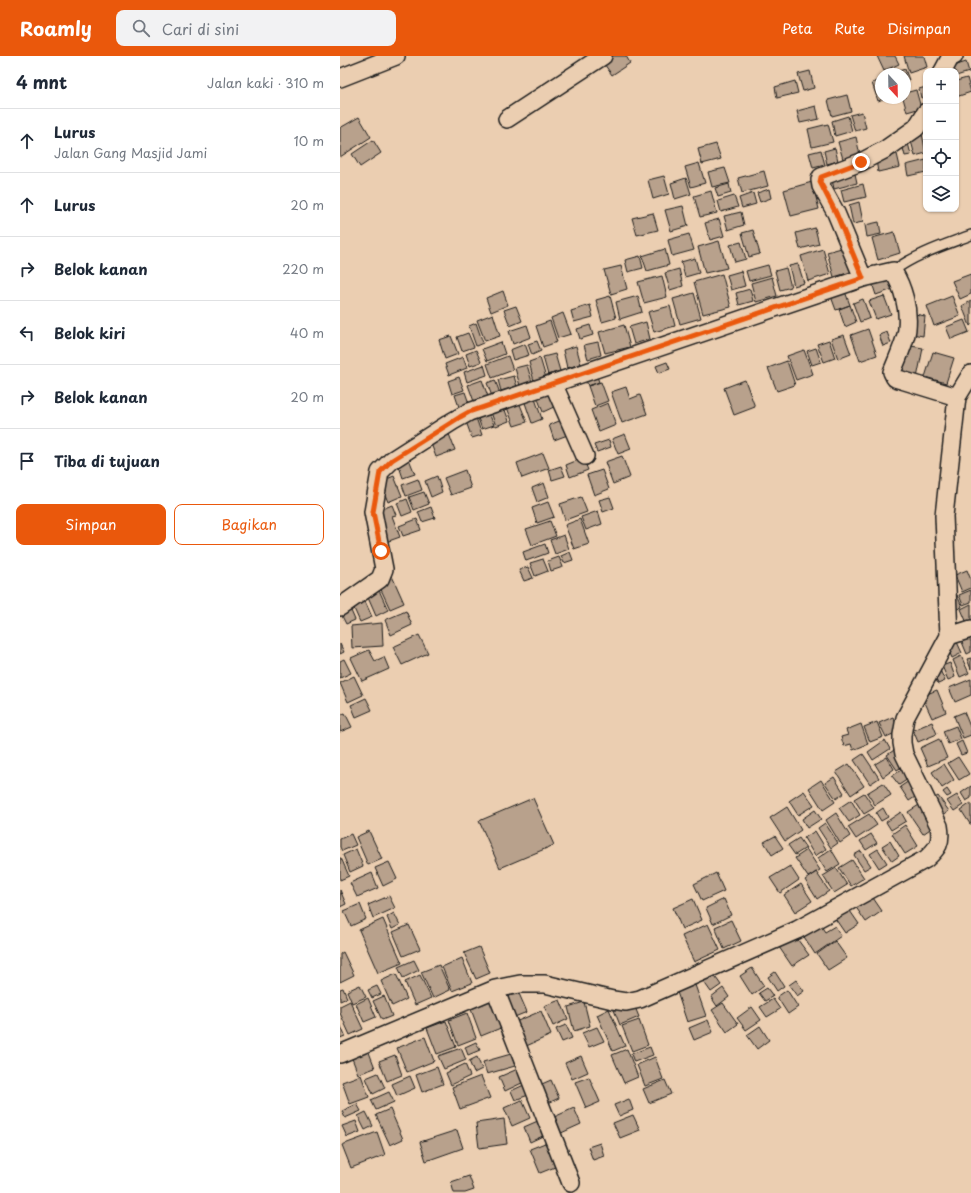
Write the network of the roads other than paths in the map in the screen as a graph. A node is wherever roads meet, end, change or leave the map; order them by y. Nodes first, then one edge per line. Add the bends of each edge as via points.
1 (396, 56) edge
2 (603, 56) edge
3 (954, 56) edge
4 (945, 68) edge
5 (340, 78) edge
6 (923, 117) edge
7 (507, 119) dead end
8 (971, 235) edge
9 (893, 271) junction
10 (863, 278) junction
11 (971, 374) edge
12 (553, 383) junction
13 (957, 397) junction
14 (585, 456) dead end
15 (340, 607) edge
16 (971, 629) edge
17 (949, 636) junction
18 (495, 988) junction
19 (340, 1054) edge
20 (571, 1183) dead end

1 - 5 street
2 - 7 street
3 - 4 street
6 - 10 street via 916,128 886,149 861,162 821,177 821,186 836,213
8 - 9 lane via 916,257
9 - 10 street
9 - 13 street via 902,290 908,329 893,375 897,380
10 - 12 street
11 - 13 street
12 - 14 street
12 - 15 street via 469,412 392,460 380,472 373,512 384,569 380,579
13 - 17 street via 944,516
16 - 17 street
17 - 18 street via 903,726 904,754 939,826 939,844 926,859 797,930 640,999 626,1002 613,1000 545,984
18 - 19 street
18 - 20 street

